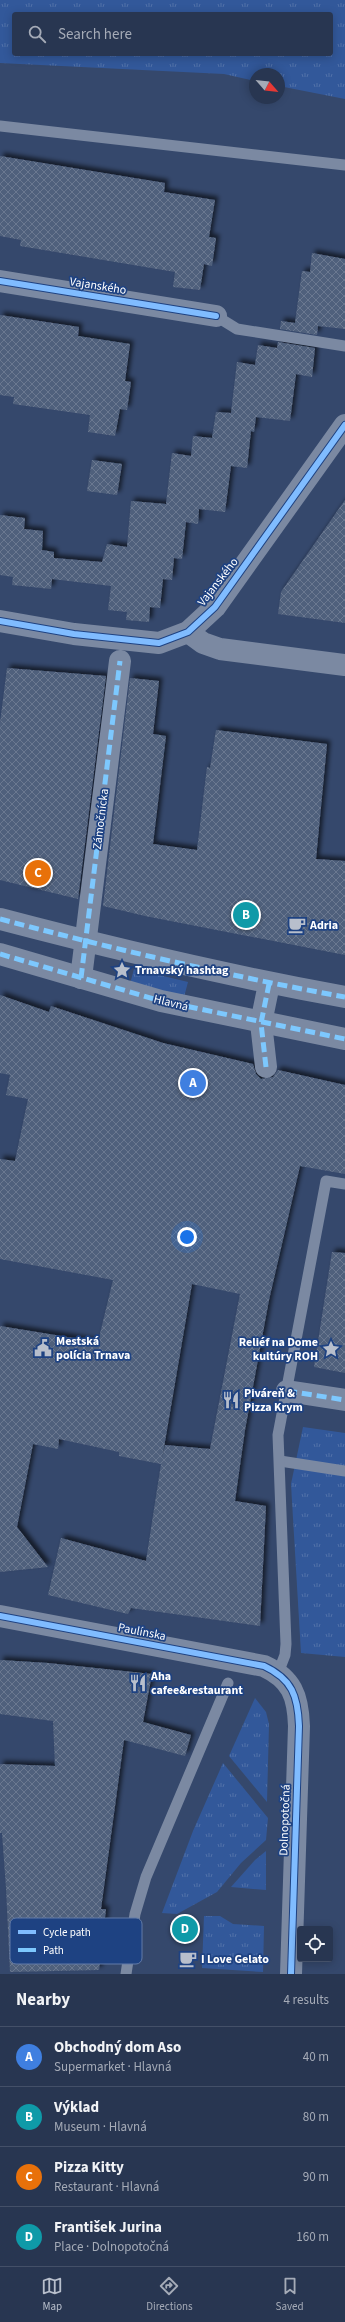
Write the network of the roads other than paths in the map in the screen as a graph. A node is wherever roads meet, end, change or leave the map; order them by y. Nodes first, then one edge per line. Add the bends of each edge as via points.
1 (0, 126) edge
2 (345, 165) edge
3 (0, 281) edge
4 (216, 316) joint
5 (345, 346) edge
6 (345, 425) edge
7 (0, 621) edge
8 (188, 632) junction
9 (120, 660) dead end
10 (345, 665) edge
11 (0, 919) edge
12 (86, 942) junction
13 (0, 954) edge
14 (81, 978) junction
15 (269, 984) junction
16 (345, 997) edge
17 (261, 1023) junction
18 (345, 1039) edge
19 (266, 1067) dead end
20 (345, 1184) edge
21 (287, 1391) junction
22 (345, 1400) edge
23 (280, 1461) junction
24 (345, 1471) edge
25 (0, 1616) edge
26 (278, 1673) junction
27 (228, 1683) dead end
28 (134, 1918) edge
29 (128, 1964) edge
30 (126, 1974) edge
31 (291, 1974) edge

1 - 2 lane
3 - 4 street, Vajanského
4 - 5 lane via 237,329
6 - 8 street, Vajanského via 215,607
7 - 8 street, Vajanského via 74,634 159,643
8 - 10 street via 203,643 220,650
9 - 12 street, Zámočnícka
11 - 12 street
12 - 14 street, Zámočnícka
12 - 15 street
13 - 14 street, Hlavná
14 - 17 street, Hlavná via 161,1001
15 - 16 street
15 - 17 street
17 - 18 street, Hlavná
17 - 19 street
20 - 21 lane via 326,1181
21 - 22 street
21 - 23 lane via 278,1435
23 - 24 lane
23 - 26 lane via 286,1644
25 - 26 street, Paulínska via 264,1666
26 - 31 street, Dolnopotočná via 290,1686 298,1703
27 - 28 lane via 146,1877
29 - 30 lane

